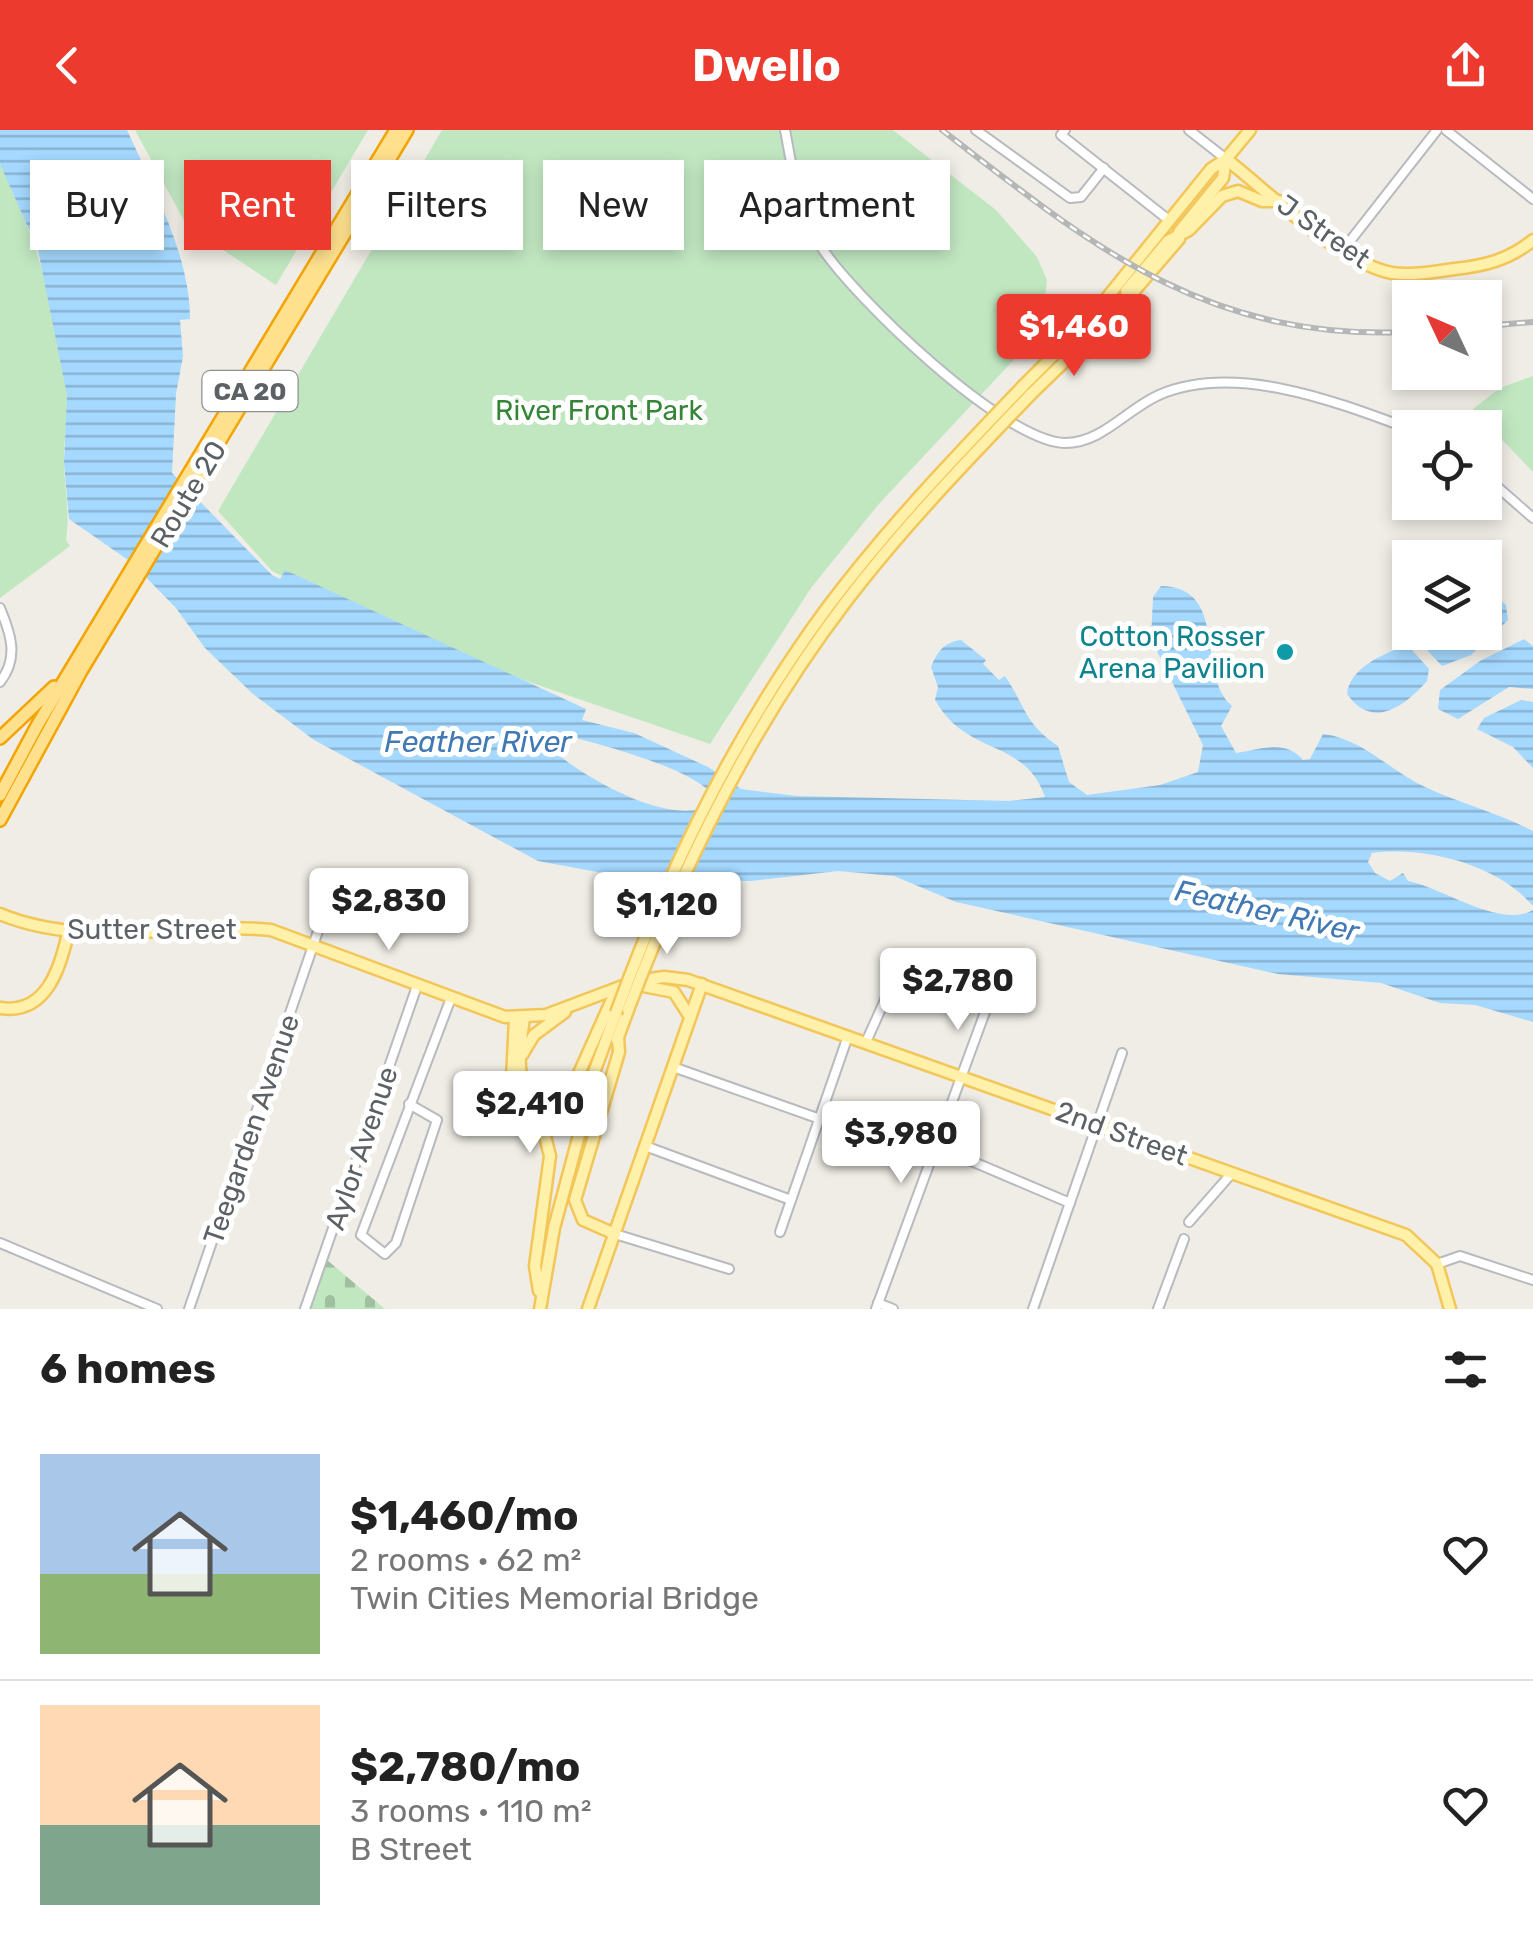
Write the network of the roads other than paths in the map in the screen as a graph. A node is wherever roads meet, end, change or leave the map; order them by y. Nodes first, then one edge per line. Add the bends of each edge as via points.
1 (396, 130) edge
2 (407, 130) edge
3 (785, 130) edge
4 (976, 130) edge
5 (1189, 130) edge
6 (1250, 130) edge
7 (1437, 130) edge
8 (1446, 130) edge
9 (1063, 132) edge
10 (1226, 159) junction
11 (1104, 168) junction
12 (1533, 199) edge
13 (1280, 201) junction
14 (1170, 221) junction
15 (1180, 232) junction
16 (1533, 240) edge
17 (1343, 250) junction
18 (1028, 389) junction
19 (1392, 424) edge
20 (1502, 491) edge
21 (1533, 518) edge
22 (0, 608) edge
23 (88, 650) junction
24 (76, 661) junction
25 (0, 682) edge
26 (0, 738) edge
27 (0, 795) edge
28 (0, 820) edge
29 (331, 893) dead end
30 (0, 914) edge
31 (68, 932) junction
32 (314, 944) junction
33 (898, 970) dead end
34 (629, 983) junction
35 (702, 984) junction
36 (417, 986) junction
37 (451, 998) junction
38 (576, 1002) junction
39 (988, 1004) dead end
40 (0, 1008) edge
41 (616, 1012) junction
42 (519, 1018) junction
43 (690, 1018) junction
44 (848, 1036) junction
45 (618, 1037) junction
46 (866, 1042) junction
47 (1122, 1053) dead end
48 (519, 1060) junction
49 (673, 1066) junction
50 (962, 1076) junction
51 (409, 1104) junction
52 (586, 1109) junction
53 (820, 1119) junction
54 (1098, 1124) junction
55 (645, 1146) junction
56 (936, 1146) junction
57 (1232, 1173) junction
58 (791, 1200) junction
59 (1070, 1203) junction
60 (1189, 1222) dead end
61 (780, 1232) dead end
62 (615, 1234) junction
63 (1184, 1239) dead end
64 (0, 1244) edge
65 (1437, 1264) junction
66 (729, 1269) dead end
67 (1533, 1280) edge
68 (541, 1305) edge
69 (877, 1306) edge
70 (156, 1309) edge
71 (190, 1309) edge
72 (305, 1309) edge
73 (588, 1309) edge
74 (893, 1309) edge
75 (1033, 1309) edge
76 (1158, 1309) edge
77 (1450, 1309) edge

1 - 23 highway, Route 20 / CA 20
2 - 23 highway, Route 20 / CA 20
3 - 19 street via 799,205 821,248 946,377 1038,436 1083,441 1162,394 1220,382
4 - 11 street via 1070,198 1081,197
5 - 10 street, J Street
6 - 10 main road
7 - 17 street
8 - 12 street
9 - 11 street
10 - 13 main road, J Street
10 - 14 main road
10 - 15 main road via 1223,178
11 - 14 street
13 - 15 main road via 1229,193
13 - 17 main road, J Street
14 - 18 main road
15 - 18 main road via 1081,344
16 - 17 main road, J Street via 1491,264 1406,274 1379,270
18 - 41 main road, bridge via 903,531 785,689
18 - 41 main road, bridge via 894,524 794,656 727,767
20 - 21 street
22 - 25 street via 14,646
23 - 24 highway, CA 20
23 - 28 highway, CA 20
24 - 26 highway
24 - 27 highway, CA 20
29 - 32 street, Teegarden Avenue
30 - 31 main road, Sutter Street
31 - 32 main road, Sutter Street via 235,926
31 - 40 main road via 53,980 40,997 22,1008
32 - 36 main road, Sutter Street
32 - 71 street, Teegarden Avenue
33 - 46 street
34 - 35 main road via 669,977
34 - 38 main road
34 - 43 main road via 671,990
35 - 43 main road
35 - 44 main road, 2nd Street
36 - 37 main road, Sutter Street
36 - 72 street, Aylor Avenue
37 - 42 main road, Sutter Street
37 - 51 street
38 - 42 main road
38 - 48 main road via 534,1034
39 - 50 street
41 - 45 main road
41 - 48 main road via 576,1080 559,1096 531,1092
41 - 52 main road
42 - 48 main road
42 - 68 main road via 512,1078 545,1134 550,1156 535,1266
43 - 49 main road
44 - 46 main road, 2nd Street
44 - 53 street
45 - 52 main road
45 - 62 main road via 574,1200 583,1220
46 - 50 main road, 2nd Street
47 - 54 street
49 - 53 street
49 - 55 main road
50 - 54 main road, 2nd Street
50 - 56 street
51 - 51 street via 361,1235 385,1254 396,1243 437,1120
52 - 68 main road
53 - 58 street
54 - 57 main road, 2nd Street
54 - 59 street
55 - 58 street
55 - 62 main road
56 - 59 street
56 - 69 street
57 - 60 street
57 - 65 main road, 2nd Street via 1406,1235
58 - 61 street
59 - 75 street
62 - 66 street
62 - 73 main road
63 - 76 street
64 - 70 street
65 - 67 street via 1460,1256
65 - 77 main road
69 - 74 street

